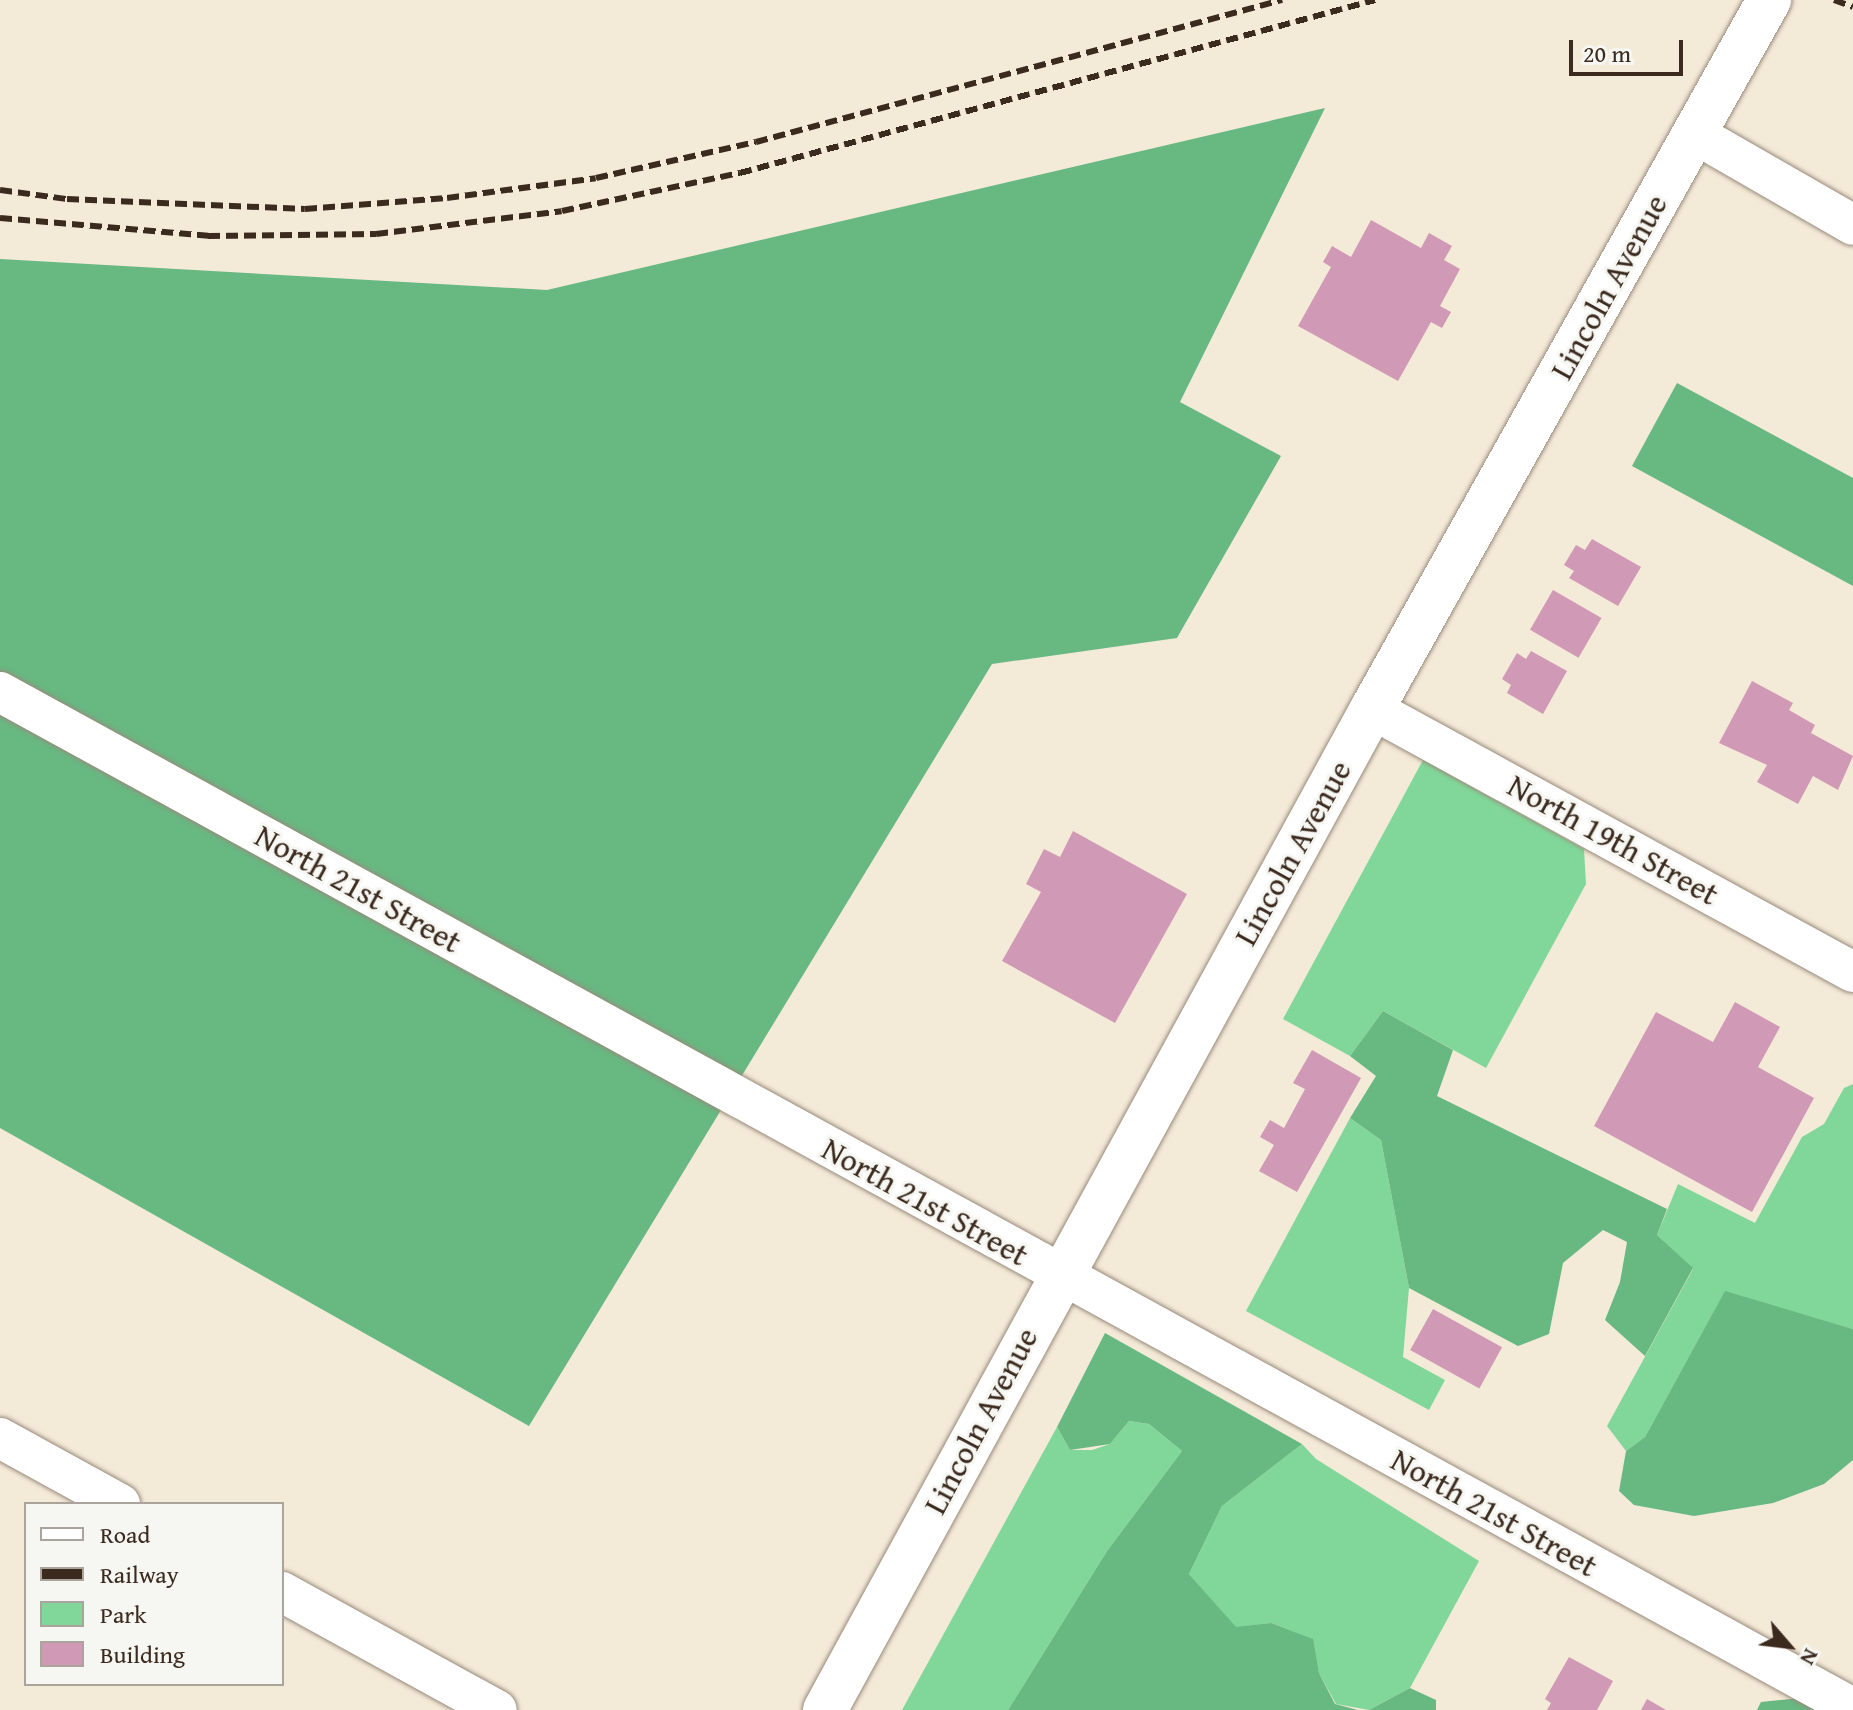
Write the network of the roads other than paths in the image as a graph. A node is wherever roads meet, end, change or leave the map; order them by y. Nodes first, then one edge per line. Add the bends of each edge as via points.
1 (1769, 0) edge
2 (1695, 134) junction
3 (1853, 225) edge
4 (0, 692) edge
5 (1372, 709) junction
6 (1853, 972) edge
7 (1060, 1276) junction
8 (0, 1438) edge
9 (116, 1502) edge
10 (284, 1593) edge
11 (1853, 1708) edge
12 (497, 1710) edge
13 (825, 1710) edge

1 - 2 street, Lincoln Avenue
2 - 3 street
2 - 5 street, Lincoln Avenue
4 - 7 street, North 21st Street
5 - 6 street, North 19th Street
5 - 7 street, Lincoln Avenue
7 - 11 street, North 21st Street
7 - 13 street, Lincoln Avenue
8 - 9 street
10 - 12 street

